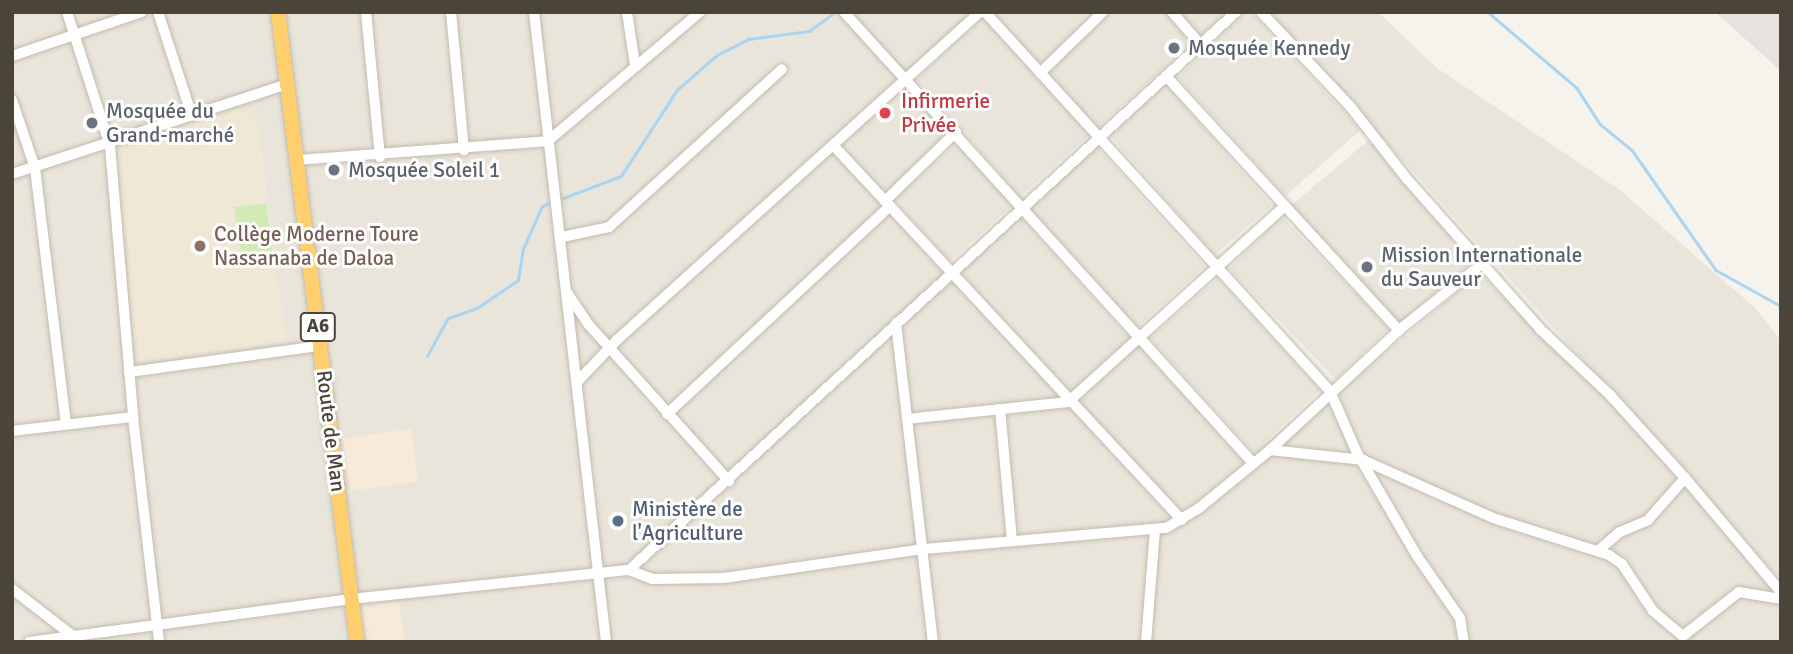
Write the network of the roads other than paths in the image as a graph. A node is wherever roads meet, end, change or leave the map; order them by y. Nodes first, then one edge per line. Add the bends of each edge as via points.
1 (67, 12) edge
2 (142, 12) edge
3 (158, 12) edge
4 (278, 12) edge
5 (366, 12) edge
6 (451, 12) edge
7 (534, 12) edge
8 (627, 12) edge
9 (700, 12) edge
10 (844, 12) edge
11 (983, 12) edge
12 (1103, 12) edge
13 (1172, 12) edge
14 (1236, 12) edge
15 (1261, 12) edge
16 (75, 34) junction
17 (1201, 45) junction
18 (12, 56) edge
19 (635, 65) junction
20 (782, 69) dead end
21 (1040, 73) junction
22 (1166, 76) junction
23 (907, 80) junction
24 (287, 84) junction
25 (12, 100) edge
26 (192, 116) junction
27 (956, 132) junction
28 (1098, 136) junction
29 (548, 141) junction
30 (832, 145) junction
31 (110, 146) junction
32 (464, 150) junction
33 (380, 157) junction
34 (297, 160) junction
35 (35, 168) junction
36 (12, 174) edge
37 (888, 204) junction
38 (1020, 206) junction
39 (1283, 207) junction
40 (562, 237) junction
41 (1482, 264) junction
42 (1217, 268) junction
43 (950, 273) junction
44 (566, 290) junction
45 (896, 323) junction
46 (1399, 330) junction
47 (1141, 338) junction
48 (320, 346) junction
49 (611, 347) junction
50 (129, 372) junction
51 (578, 381) junction
52 (1330, 391) junction
53 (1068, 402) junction
54 (1000, 409) junction
55 (667, 414) junction
56 (133, 416) junction
57 (907, 419) junction
58 (66, 424) junction
59 (12, 430) edge
60 (1270, 450) junction
61 (1363, 460) junction
62 (1252, 463) junction
63 (1685, 478) junction
64 (729, 481) junction
65 (1182, 520) junction
66 (1155, 531) junction
67 (1012, 540) junction
68 (924, 549) junction
69 (1599, 550) junction
70 (629, 570) junction
71 (598, 575) junction
72 (12, 589) edge
73 (1781, 592) edge
74 (351, 599) junction
75 (1781, 599) edge
76 (158, 626) junction
77 (72, 636) junction
78 (604, 639) edge
79 (29, 642) edge
80 (159, 642) edge
81 (357, 642) edge
82 (933, 642) edge
83 (1146, 642) edge
84 (1464, 642) edge

1 - 16 street
2 - 16 street
3 - 26 street
4 - 24 highway, Route de Man / A6
5 - 33 street
6 - 32 street
7 - 29 street
8 - 19 street
9 - 19 street
10 - 23 street
11 - 21 street
11 - 23 street
12 - 21 street
13 - 17 street
14 - 17 street
15 - 41 street via 1350,106
16 - 18 street
16 - 31 street
17 - 22 street
19 - 29 street
20 - 40 street via 609,227
21 - 28 street
22 - 28 street
22 - 39 street
23 - 27 street
23 - 30 street
24 - 26 street
24 - 34 highway, Route de Man / A6
25 - 35 street
26 - 31 street
27 - 37 street
27 - 38 street
28 - 38 street
28 - 42 street
29 - 32 street
29 - 40 street
30 - 37 street
30 - 49 street
31 - 35 street
31 - 50 street
32 - 33 street
33 - 34 street
34 - 48 highway, Route de Man / A6
35 - 36 street
35 - 58 street
37 - 43 street
37 - 55 street
38 - 43 street
38 - 47 street
39 - 42 street
39 - 46 street
40 - 44 street
41 - 46 street
41 - 63 street
42 - 47 street
42 - 52 street
43 - 45 street
43 - 53 street
44 - 49 street via 589,325
44 - 51 street
45 - 57 street
45 - 64 street
46 - 52 street
47 - 53 street
47 - 62 street
48 - 50 street
48 - 74 highway, Route de Man / A6
49 - 51 street
49 - 55 street
50 - 56 street
51 - 71 street
52 - 60 street
52 - 61 street
53 - 54 street
53 - 65 street
54 - 57 street
54 - 67 street
55 - 64 street
56 - 58 street
56 - 76 street
57 - 68 street
58 - 59 street
60 - 61 street
60 - 62 street
61 - 69 street via 1493,518
61 - 84 street via 1417,556 1460,618
62 - 65 street
63 - 69 street via 1648,520 1620,532
63 - 73 street
64 - 70 street
65 - 66 street
66 - 67 street
66 - 83 street
67 - 68 street
68 - 70 street via 723,578 652,579
68 - 82 street
69 - 75 street via 1622,564 1653,611 1683,636 1739,592
70 - 71 street
71 - 74 street
71 - 78 street
72 - 77 street
74 - 76 street
74 - 81 highway, Route de Man / A6
76 - 77 street
76 - 80 street
77 - 79 street

